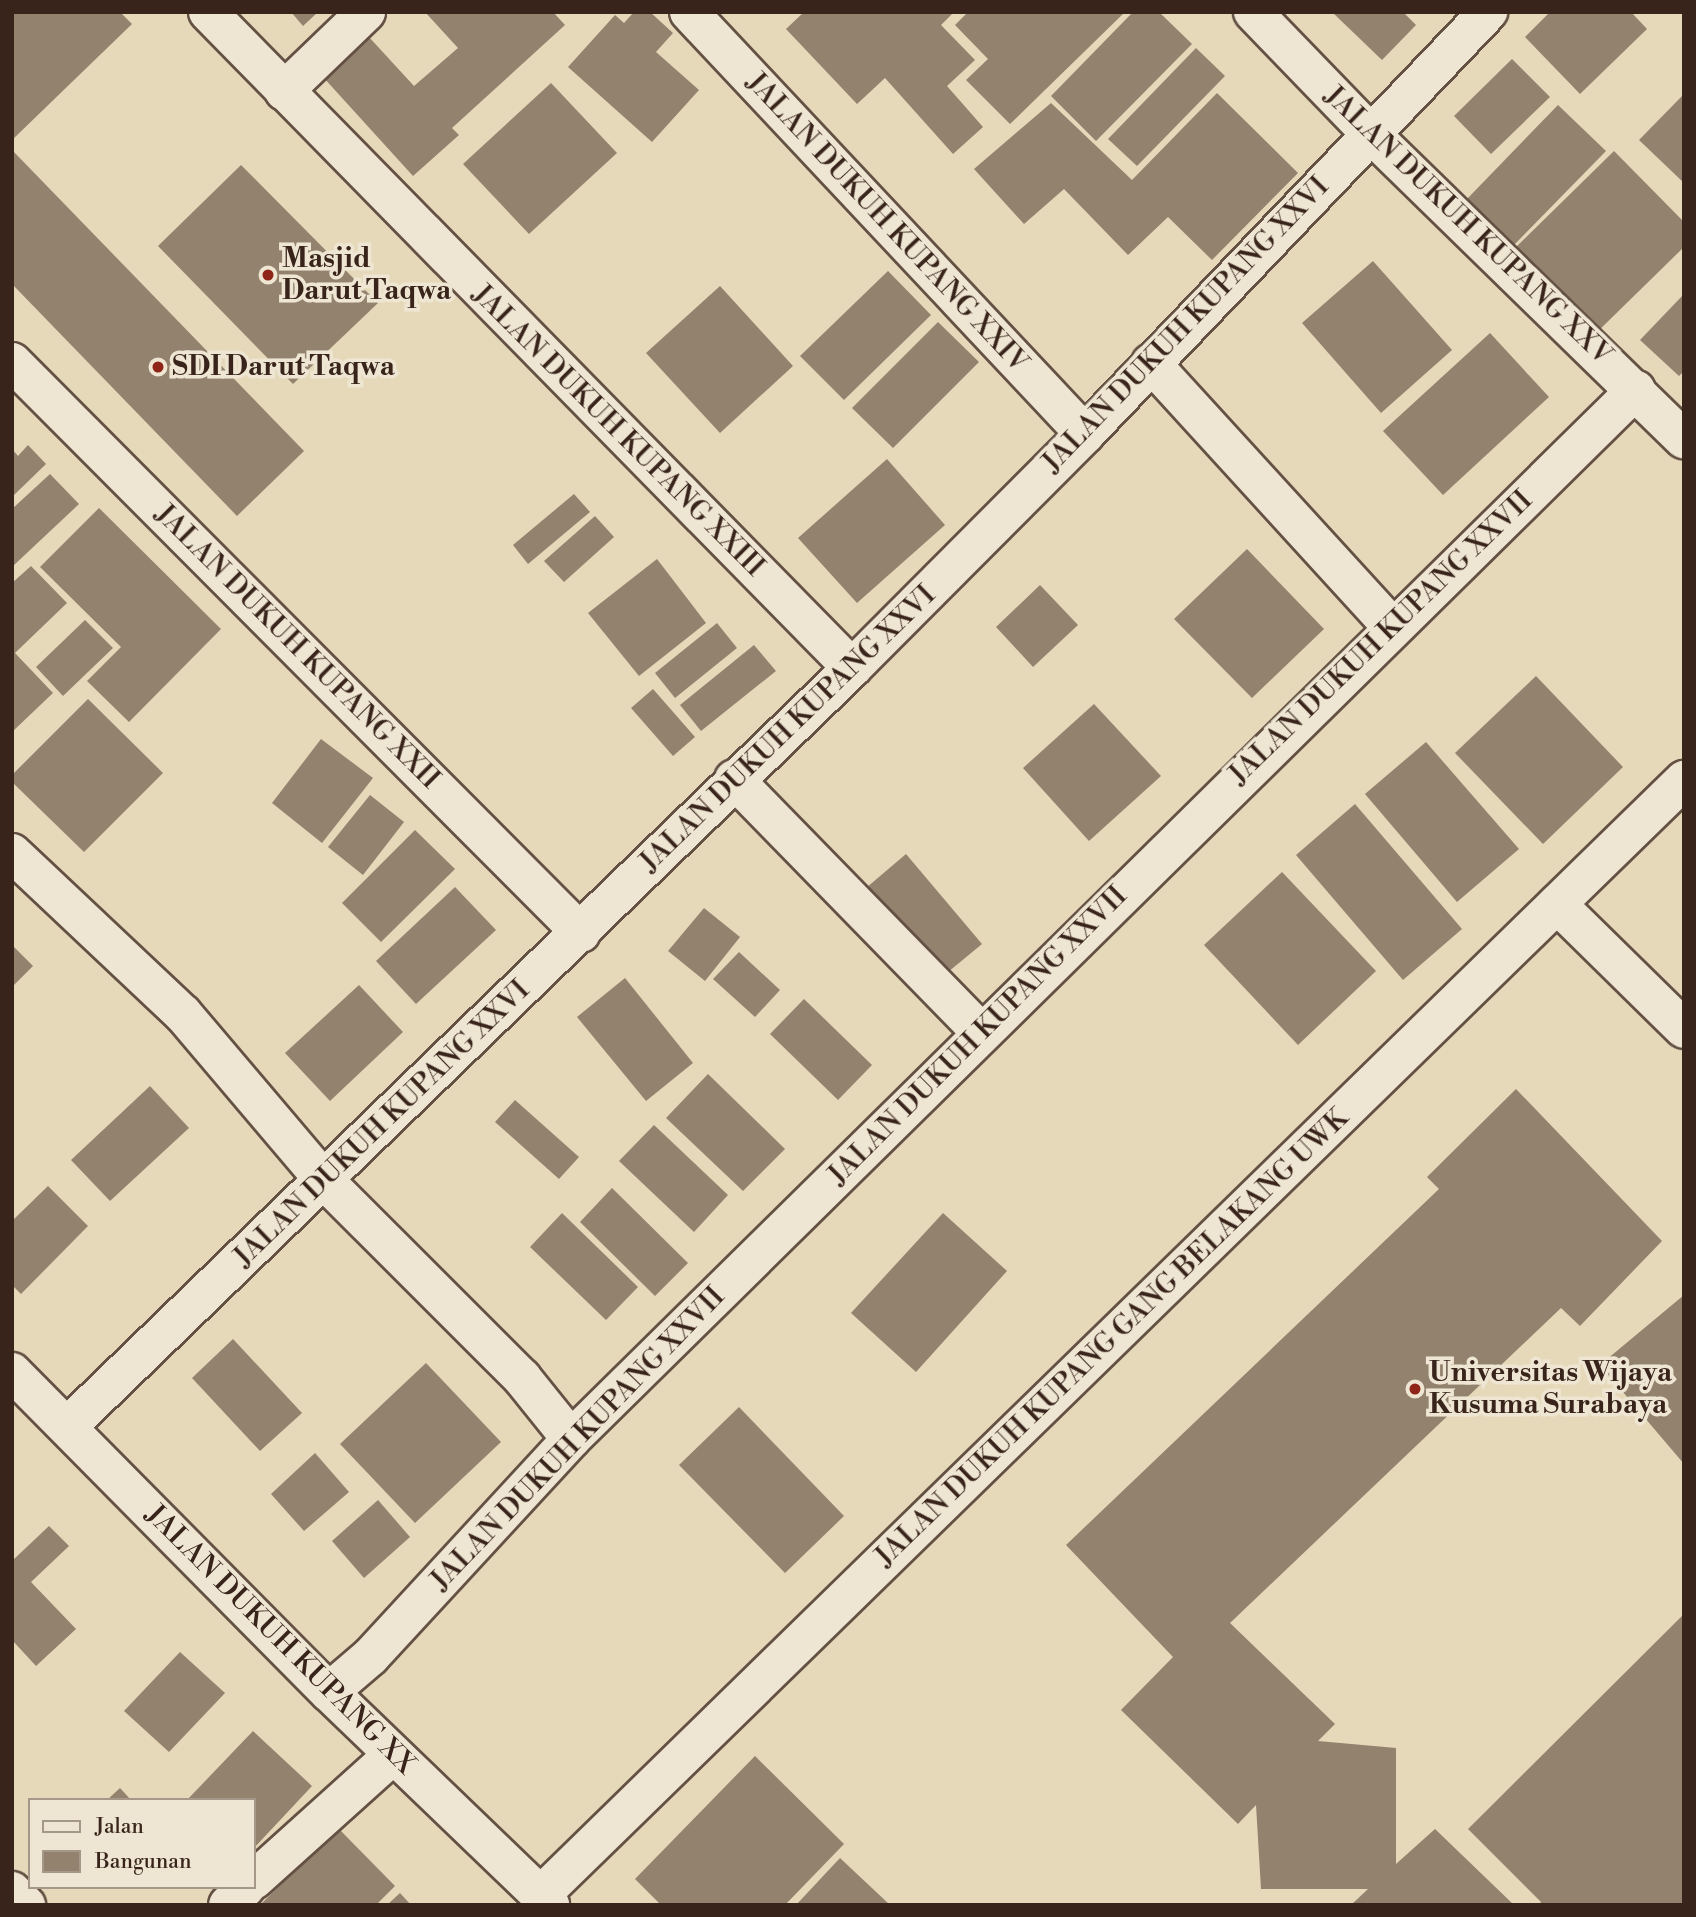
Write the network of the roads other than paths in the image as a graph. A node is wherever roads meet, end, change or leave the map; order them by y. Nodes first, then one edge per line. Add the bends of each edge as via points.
1 (208, 12) edge
2 (366, 12) edge
3 (689, 12) edge
4 (1253, 12) edge
5 (1488, 12) edge
6 (284, 91) junction
7 (1369, 132) junction
8 (12, 362) edge
9 (1152, 363) junction
10 (1636, 390) junction
11 (1085, 434) junction
12 (1684, 439) edge
13 (1391, 626) junction
14 (852, 668) junction
15 (734, 779) junction
16 (1684, 780) edge
17 (12, 853) edge
18 (1557, 904) junction
19 (581, 933) junction
20 (1684, 1029) edge
21 (982, 1033) junction
22 (324, 1180) junction
23 (12, 1373) edge
24 (68, 1426) junction
25 (571, 1439) junction
26 (330, 1692) junction
27 (393, 1755) junction
28 (256, 1878) edge
29 (244, 1889) edge
30 (12, 1891) edge
31 (545, 1900) edge
32 (26, 1905) edge
33 (228, 1905) edge

1 - 6 street, JALAN DUKUH KUPANG XXIII
2 - 6 street
3 - 11 street, JALAN DUKUH KUPANG XXIV
4 - 7 street, JALAN DUKUH KUPANG XXV
5 - 7 street, JALAN DUKUH KUPANG XXVI
6 - 14 street, JALAN DUKUH KUPANG XXIII
7 - 9 street, JALAN DUKUH KUPANG XXVI
7 - 10 street, JALAN DUKUH KUPANG XXV
8 - 19 street, JALAN DUKUH KUPANG XXII
9 - 11 street, JALAN DUKUH KUPANG XXVI
9 - 13 street
10 - 12 street, JALAN DUKUH KUPANG XXV
10 - 13 street, JALAN DUKUH KUPANG XXVII
11 - 14 street, JALAN DUKUH KUPANG XXVI
13 - 21 street, JALAN DUKUH KUPANG XXVII
14 - 15 street, JALAN DUKUH KUPANG XXVI
15 - 19 street, JALAN DUKUH KUPANG XXVI
15 - 21 street
16 - 18 street, JALAN DUKUH KUPANG GANG BELAKANG UWK
17 - 22 street via 183,1014
18 - 20 street
18 - 31 street, JALAN DUKUH KUPANG GANG BELAKANG UWK
19 - 22 street, JALAN DUKUH KUPANG XXVI
21 - 25 street, JALAN DUKUH KUPANG XXVII
22 - 24 street, JALAN DUKUH KUPANG XXVI
22 - 25 street via 522,1378
23 - 24 street, JALAN DUKUH KUPANG XX
24 - 26 street, JALAN DUKUH KUPANG XX
25 - 26 street, JALAN DUKUH KUPANG XXVII via 371,1656
26 - 27 street, JALAN DUKUH KUPANG XX
27 - 28 street via 359,1780
27 - 31 street, JALAN DUKUH KUPANG XX
29 - 33 street
30 - 32 street

